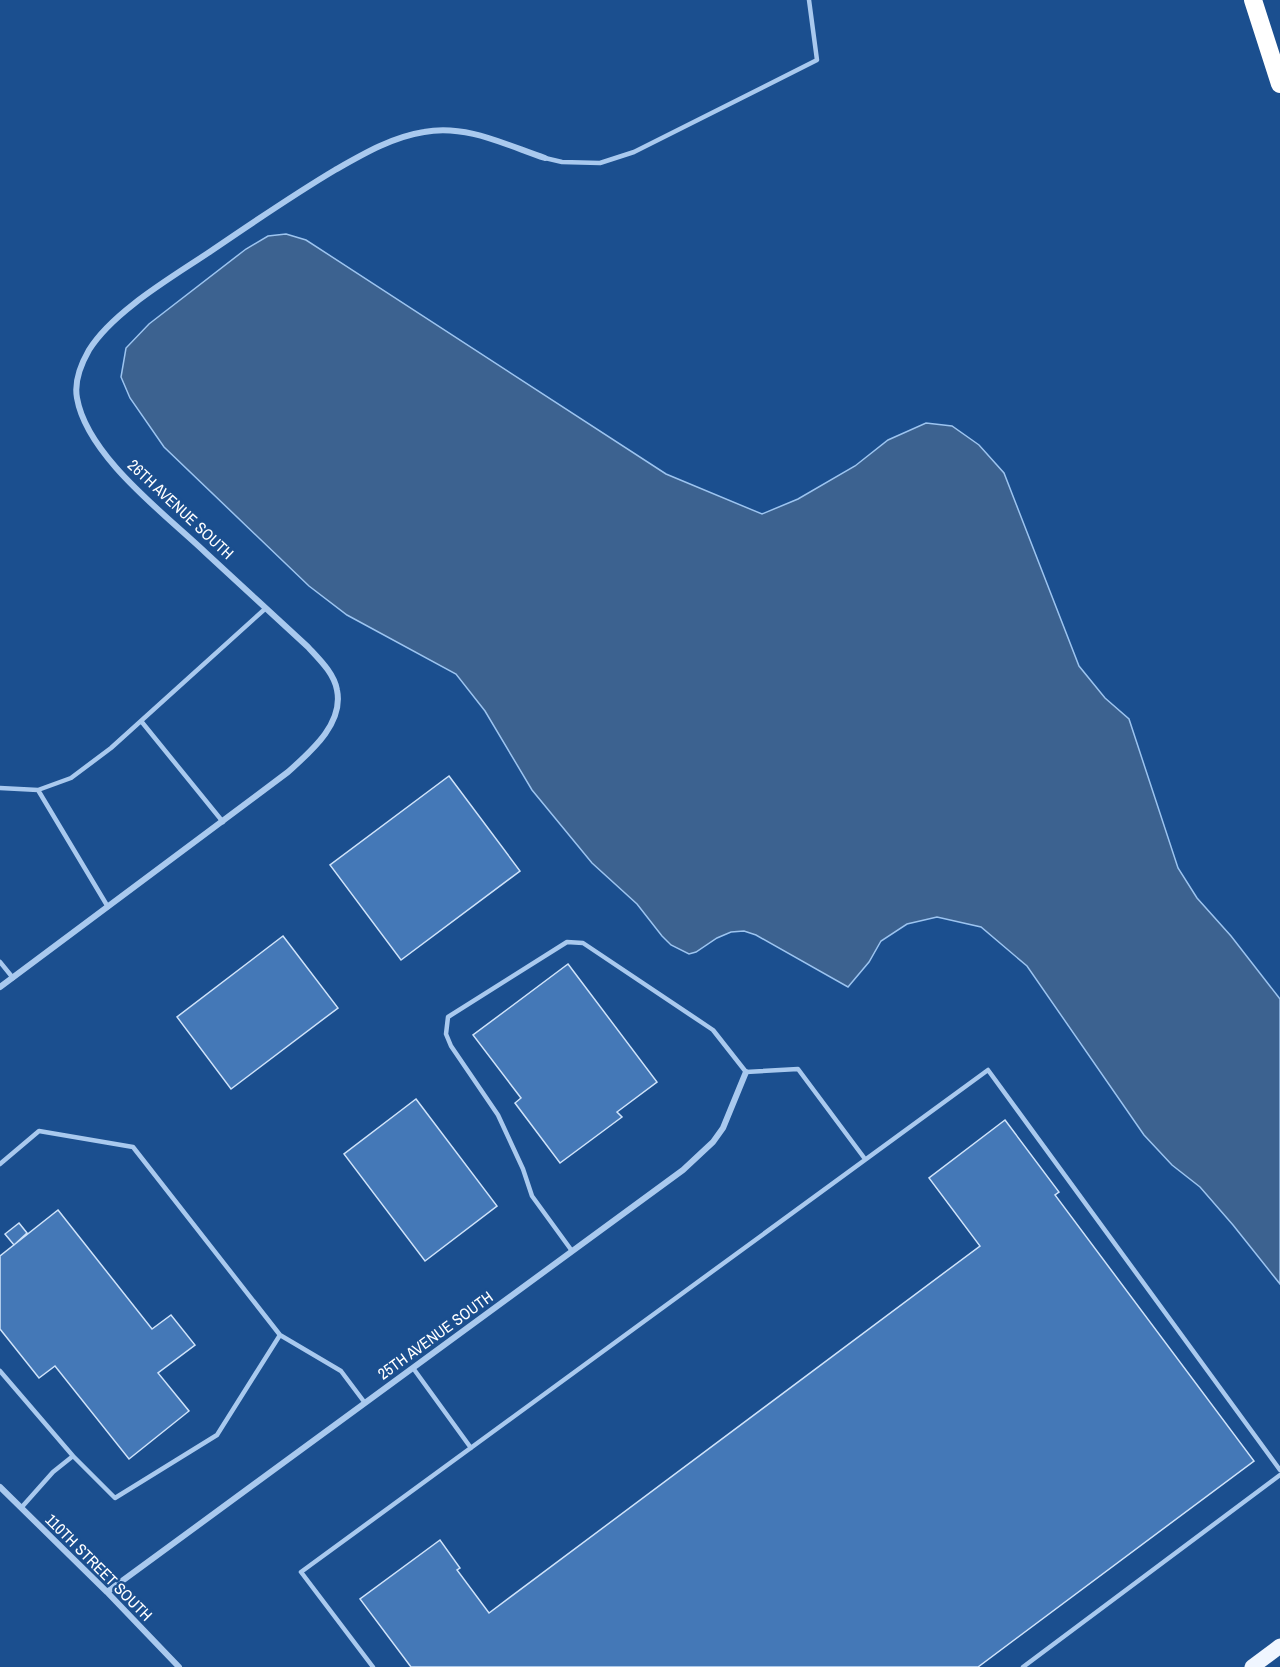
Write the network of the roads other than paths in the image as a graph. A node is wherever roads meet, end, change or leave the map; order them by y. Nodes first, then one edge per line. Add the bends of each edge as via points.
1 (809, 0) edge
2 (1253, 0) edge
3 (1280, 84) edge
4 (545, 158) joint
5 (266, 608) junction
6 (141, 721) junction
7 (0, 788) edge
8 (38, 790) junction
9 (223, 822) junction
10 (108, 907) junction
11 (0, 962) edge
12 (13, 978) junction
13 (0, 987) edge
14 (746, 1072) junction
15 (865, 1159) junction
16 (0, 1164) edge
17 (573, 1251) junction
18 (280, 1335) junction
19 (413, 1368) junction
20 (0, 1371) edge
21 (365, 1403) junction
22 (471, 1448) junction
23 (74, 1456) junction
24 (1280, 1470) edge
25 (1280, 1475) edge
26 (0, 1486) edge
27 (21, 1508) junction
28 (107, 1592) junction
29 (1280, 1646) edge
30 (179, 1667) edge
31 (373, 1667) edge
32 (1023, 1667) edge
33 (1251, 1667) edge

1 - 4 lane via 817,60 634,152 600,163
2 - 3 highway
4 - 5 street, 26TH AVENUE SOUTH via 460,131 427,131 396,140 315,182 184,269 130,308 90,349 78,374 77,398 98,444 124,477
5 - 6 lane
5 - 9 street, 26TH AVENUE SOUTH via 331,674 338,702 324,737 309,753
6 - 8 lane via 71,778
6 - 9 lane
7 - 8 lane
8 - 10 lane
9 - 10 street, 26TH AVENUE SOUTH
10 - 12 street, 26TH AVENUE SOUTH
11 - 12 lane
12 - 13 street, 26TH AVENUE SOUTH
14 - 15 lane via 798,1069
14 - 17 street, 25TH AVENUE SOUTH via 730,1115 713,1142 683,1170
14 - 17 lane via 713,1030 583,944 567,942 448,1017 446,1034 451,1046 498,1115 532,1196
15 - 22 lane
15 - 24 lane via 988,1070
16 - 18 lane via 39,1131 133,1147
17 - 19 street, 25TH AVENUE SOUTH
18 - 21 lane via 341,1371
18 - 23 lane via 217,1435 115,1498
19 - 21 street, 25TH AVENUE SOUTH
19 - 22 lane
20 - 23 lane
21 - 28 street, 25TH AVENUE SOUTH
22 - 31 lane via 302,1572
23 - 27 lane via 53,1472
25 - 32 lane
26 - 27 street, 110TH STREET SOUTH
27 - 28 street, 110TH STREET SOUTH
28 - 30 street, 110TH STREET SOUTH
29 - 33 main road

